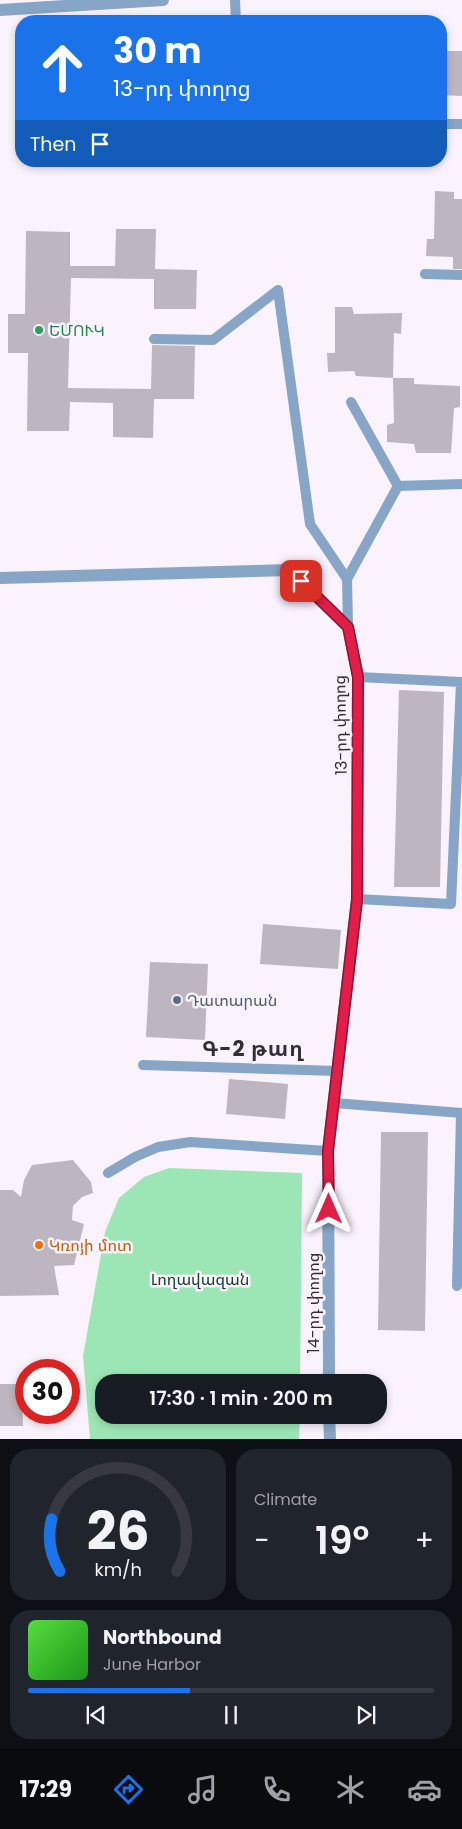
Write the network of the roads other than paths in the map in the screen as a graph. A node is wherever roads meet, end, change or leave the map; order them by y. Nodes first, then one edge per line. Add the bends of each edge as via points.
1 (163, 0) edge
2 (235, 0) edge
3 (0, 10) edge
4 (236, 15) edge
5 (447, 124) edge
6 (462, 124) edge
7 (425, 274) dead end
8 (462, 275) edge
9 (154, 339) dead end
10 (351, 402) dead end
11 (462, 484) edge
12 (398, 486) junction
13 (0, 578) edge
14 (347, 579) junction
15 (348, 627) junction
16 (358, 677) junction
17 (357, 900) junction
18 (143, 1065) dead end
19 (338, 1071) junction
20 (334, 1103) junction
21 (461, 1113) edge
22 (328, 1151) junction
23 (108, 1172) dead end
24 (457, 1286) dead end
25 (329, 1374) edge
26 (330, 1424) edge
27 (330, 1439) edge

1 - 3 street
2 - 4 lane
5 - 6 lane
7 - 8 lane
9 - 14 lane via 213,340 278,290 310,524
10 - 12 lane
11 - 12 lane
12 - 14 lane
13 - 15 street via 290,570
14 - 15 lane
15 - 16 street, 13-րդ փողոց
16 - 17 street, 13-րդ փողոց
16 - 17 lane via 461,682 451,904
17 - 19 street, 13-րդ փողոց
18 - 19 lane
19 - 20 street, 13-րդ փողոց
20 - 21 lane
20 - 22 street, 14-րդ փողոց
21 - 24 lane
22 - 23 lane via 190,1142 158,1147
22 - 25 street, 14-րդ փողոց
26 - 27 street

